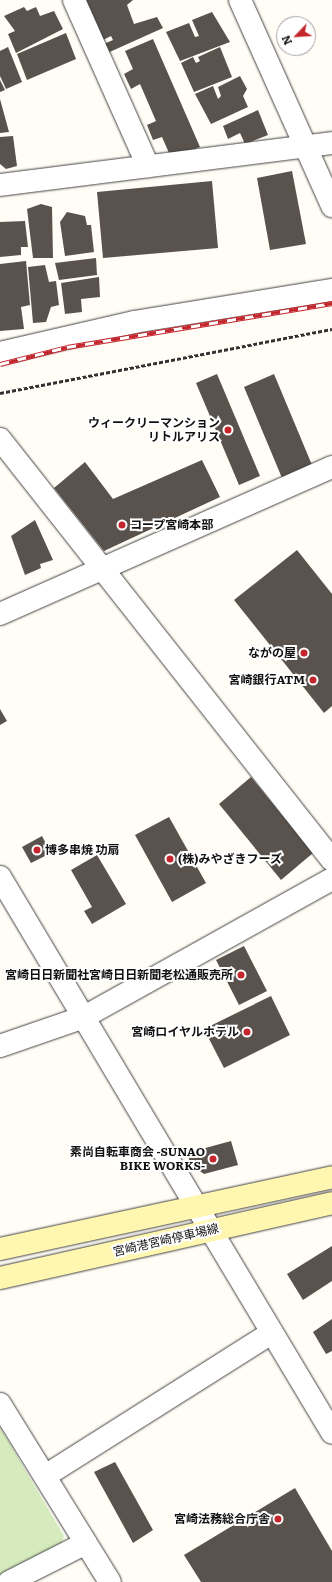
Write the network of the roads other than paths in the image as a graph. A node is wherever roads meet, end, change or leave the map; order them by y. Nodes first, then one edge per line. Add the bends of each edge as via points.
1 (74, 0) edge
2 (240, 0) edge
3 (332, 143) edge
4 (307, 146) junction
5 (148, 166) junction
6 (0, 185) edge
7 (332, 206) edge
8 (332, 290) edge
9 (0, 353) edge
10 (0, 440) edge
11 (332, 467) edge
12 (102, 569) junction
13 (0, 614) edge
14 (332, 860) edge
15 (0, 877) edge
16 (332, 879) edge
17 (84, 1017) junction
18 (0, 1046) edge
19 (332, 1177) edge
20 (332, 1203) edge
21 (197, 1207) junction
22 (212, 1229) junction
23 (0, 1249) edge
24 (0, 1278) edge
25 (271, 1333) junction
26 (0, 1404) edge
27 (332, 1433) edge
28 (45, 1476) junction
29 (86, 1543) junction
30 (9, 1582) edge
31 (110, 1582) edge

1 - 5 street
2 - 4 street
3 - 4 street
4 - 5 street
4 - 7 street
5 - 6 street
8 - 9 street via 134,322
10 - 12 street
11 - 12 street
12 - 13 street
12 - 14 street
15 - 17 street
16 - 17 street
17 - 18 street
17 - 21 street
19 - 21 main road
20 - 22 main road, 宮崎港宮崎停車場線
21 - 22 street
21 - 23 main road
22 - 24 main road, 宮崎港宮崎停車場線
22 - 25 street
25 - 27 street
25 - 28 street
26 - 28 street
28 - 29 street
29 - 30 street
29 - 31 street

